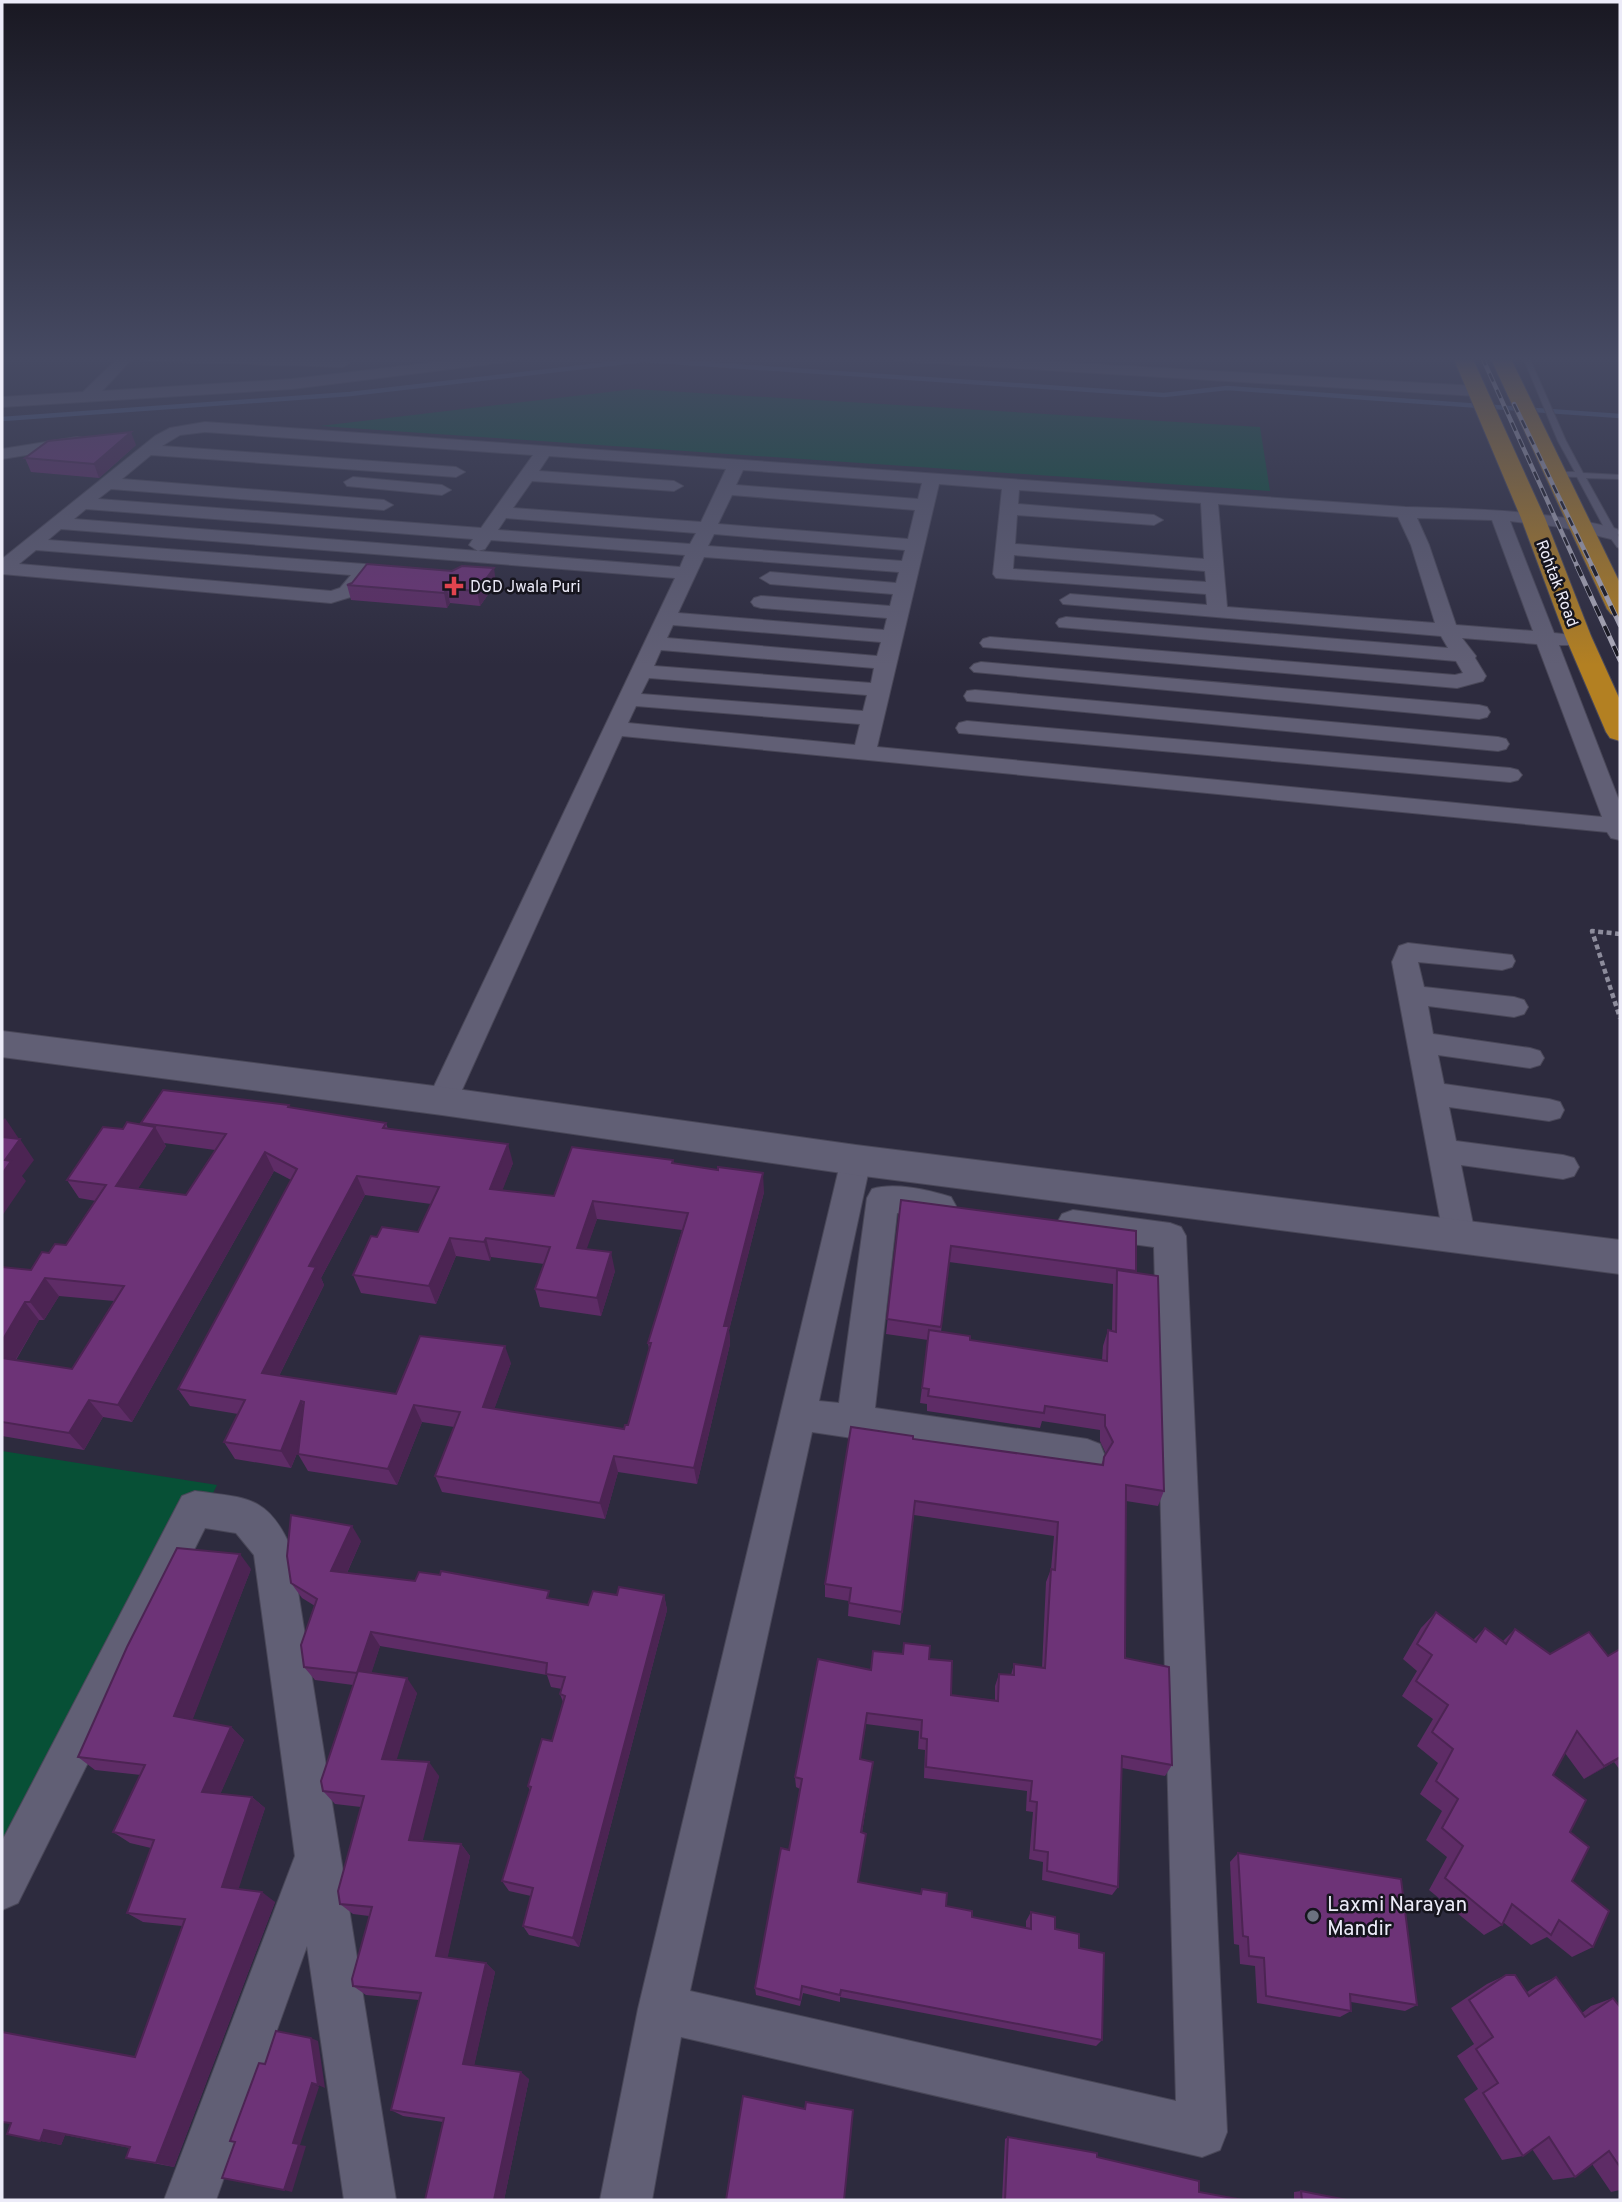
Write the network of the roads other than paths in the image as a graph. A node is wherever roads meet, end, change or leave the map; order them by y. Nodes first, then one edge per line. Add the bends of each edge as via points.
1 (131, 460) edge
2 (311, 460) edge
3 (345, 460) edge
4 (466, 460) edge
5 (539, 460) edge
6 (681, 460) edge
7 (686, 460) junction
8 (1507, 460) edge
9 (1561, 460) edge
10 (342, 463) junction
11 (737, 464) junction
12 (126, 466) junction
13 (456, 472) junction
14 (1568, 474) junction
15 (527, 475) junction
16 (932, 477) junction
17 (1620, 477) edge
18 (326, 480) junction
19 (106, 483) junction
20 (1011, 483) junction
21 (674, 486) junction
22 (725, 489) junction
23 (442, 490) junction
24 (1154, 492) junction
25 (1209, 496) junction
26 (308, 499) junction
27 (81, 503) junction
28 (666, 504) dead end
29 (401, 506) dead end
30 (692, 506) dead end
31 (716, 508) junction
32 (1009, 509) junction
33 (743, 510) dead end
34 (501, 512) junction
35 (1405, 512) junction
36 (1499, 516) junction
37 (1533, 518) junction
38 (289, 519) junction
39 (1154, 520) junction
40 (57, 523) junction
41 (1580, 523) junction
42 (413, 528) junction
43 (707, 528) junction
44 (486, 533) junction
45 (915, 533) junction
46 (1011, 536) junction
47 (1616, 539) edge
48 (269, 540) junction
49 (1154, 541) dead end
50 (1189, 543) dead end
51 (32, 544) junction
52 (696, 551) junction
53 (471, 555) junction
54 (1213, 555) junction
55 (777, 557) junction
56 (249, 561) junction
57 (364, 570) junction
58 (685, 573) junction
59 (404, 574) edge
60 (455, 577) edge
61 (769, 578) junction
62 (225, 586) junction
63 (904, 589) junction
64 (1216, 589) junction
65 (1070, 600) dead end
66 (761, 602) junction
67 (1620, 609) edge
68 (1217, 611) junction
69 (898, 613) junction
70 (664, 618) junction
71 (1066, 624) dead end
72 (752, 626) junction
73 (1448, 631) junction
74 (1219, 636) junction
75 (893, 637) junction
76 (1546, 639) junction
77 (1581, 641) junction
78 (653, 643) junction
79 (990, 643) dead end
80 (1466, 656) junction
81 (886, 663) junction
82 (1221, 663) junction
83 (981, 668) dead end
84 (640, 671) junction
85 (880, 690) junction
86 (1223, 690) junction
87 (975, 696) dead end
88 (627, 699) junction
89 (1479, 712) dead end
90 (873, 718) junction
91 (1225, 720) junction
92 (613, 728) junction
93 (967, 728) dead end
94 (1620, 732) edge
95 (1498, 744) dead end
96 (1228, 750) junction
97 (864, 753) junction
98 (1510, 775) dead end
99 (1230, 788) junction
100 (1619, 829) edge
101 (1502, 961) dead end
102 (1412, 995) junction
103 (1514, 1007) dead end
104 (1421, 1042) junction
105 (2, 1044) edge
106 (1530, 1058) dead end
107 (1432, 1093) junction
108 (442, 1101) junction
109 (1549, 1110) dead end
110 (1443, 1151) junction
111 (856, 1160) junction
112 (1563, 1167) dead end
113 (1459, 1234) junction
114 (1620, 1257) edge
115 (799, 1414) junction
116 (855, 1422) junction
117 (1087, 1456) dead end
118 (318, 1853) junction
119 (2, 1887) edge
120 (662, 2009) junction
121 (190, 2200) edge
122 (370, 2200) edge
123 (626, 2200) edge

1 - 12 street
2 - 10 street
3 - 10 street
4 - 13 street
5 - 15 street
6 - 7 street
7 - 11 street
7 - 21 street
8 - 37 highway, Rohtak Road
9 - 14 highway
10 - 13 street
10 - 18 street
11 - 16 street
11 - 22 street
12 - 18 street
12 - 19 street
13 - 23 street
14 - 17 lane
14 - 41 highway
14 - 47 lane
15 - 21 street
15 - 34 street via 522,493
16 - 20 street
16 - 45 street
18 - 23 street
18 - 26 street
19 - 26 street
19 - 27 street
20 - 24 street
20 - 32 street
21 - 28 street
22 - 31 street
22 - 45 street
23 - 42 street
24 - 25 street
24 - 39 street
25 - 35 street
25 - 54 street
26 - 29 street
26 - 38 street
27 - 38 street
27 - 40 street
30 - 31 street
31 - 33 street
31 - 43 street
32 - 39 street
32 - 46 street
34 - 43 street
34 - 44 street
35 - 36 street
35 - 73 street
36 - 37 street
36 - 76 street
37 - 41 street
37 - 77 highway, Rohtak Road
38 - 42 street
38 - 48 street
39 - 49 street
40 - 48 street
40 - 51 street
41 - 47 street
41 - 67 highway
42 - 44 street
43 - 45 street
43 - 52 street
44 - 52 street
44 - 53 street
45 - 55 street
45 - 63 street
46 - 54 street
46 - 64 street via 1003,574
48 - 53 street
48 - 56 street
50 - 54 street
51 - 56 street
51 - 62 street via 2,568
52 - 55 street
52 - 58 street
53 - 58 street
53 - 60 street
54 - 64 street
55 - 61 street
56 - 57 street
56 - 62 street
57 - 59 street
57 - 62 street via 342,597
58 - 70 street
61 - 63 street
61 - 66 street
63 - 69 street
64 - 68 street
65 - 68 street
66 - 69 street
66 - 72 street
68 - 73 street
68 - 74 street
69 - 75 street
70 - 72 street
70 - 78 street
71 - 74 street
72 - 75 street
73 - 76 street
73 - 80 street
74 - 80 street
74 - 82 street
75 - 81 street
76 - 77 street
76 - 100 street
77 - 94 highway, Rohtak Road
78 - 81 street
78 - 84 street
79 - 82 street
80 - 82 street via 1475,676 1457,682
81 - 85 street
82 - 86 street
83 - 86 street
84 - 85 street
84 - 88 street
85 - 90 street
86 - 89 street
86 - 91 street
87 - 91 street
88 - 90 street
88 - 92 street
90 - 97 street
91 - 95 street
91 - 96 street
92 - 97 street
92 - 108 street
93 - 96 street
96 - 98 street
96 - 99 street
97 - 99 street
99 - 100 street
101 - 102 street via 1408,952 1405,962
102 - 103 street
102 - 104 street
104 - 106 street
104 - 107 street
105 - 108 street
107 - 109 street
107 - 110 street
108 - 111 street
110 - 112 street
110 - 113 street
111 - 113 street
111 - 115 street
113 - 114 street
115 - 116 street
115 - 120 street
116 - 117 street
116 - 120 street via 883,1198 1170,1236 1202,2132
118 - 119 street via 272,1548 247,1516 195,1508
118 - 121 street
118 - 122 street
120 - 123 street

